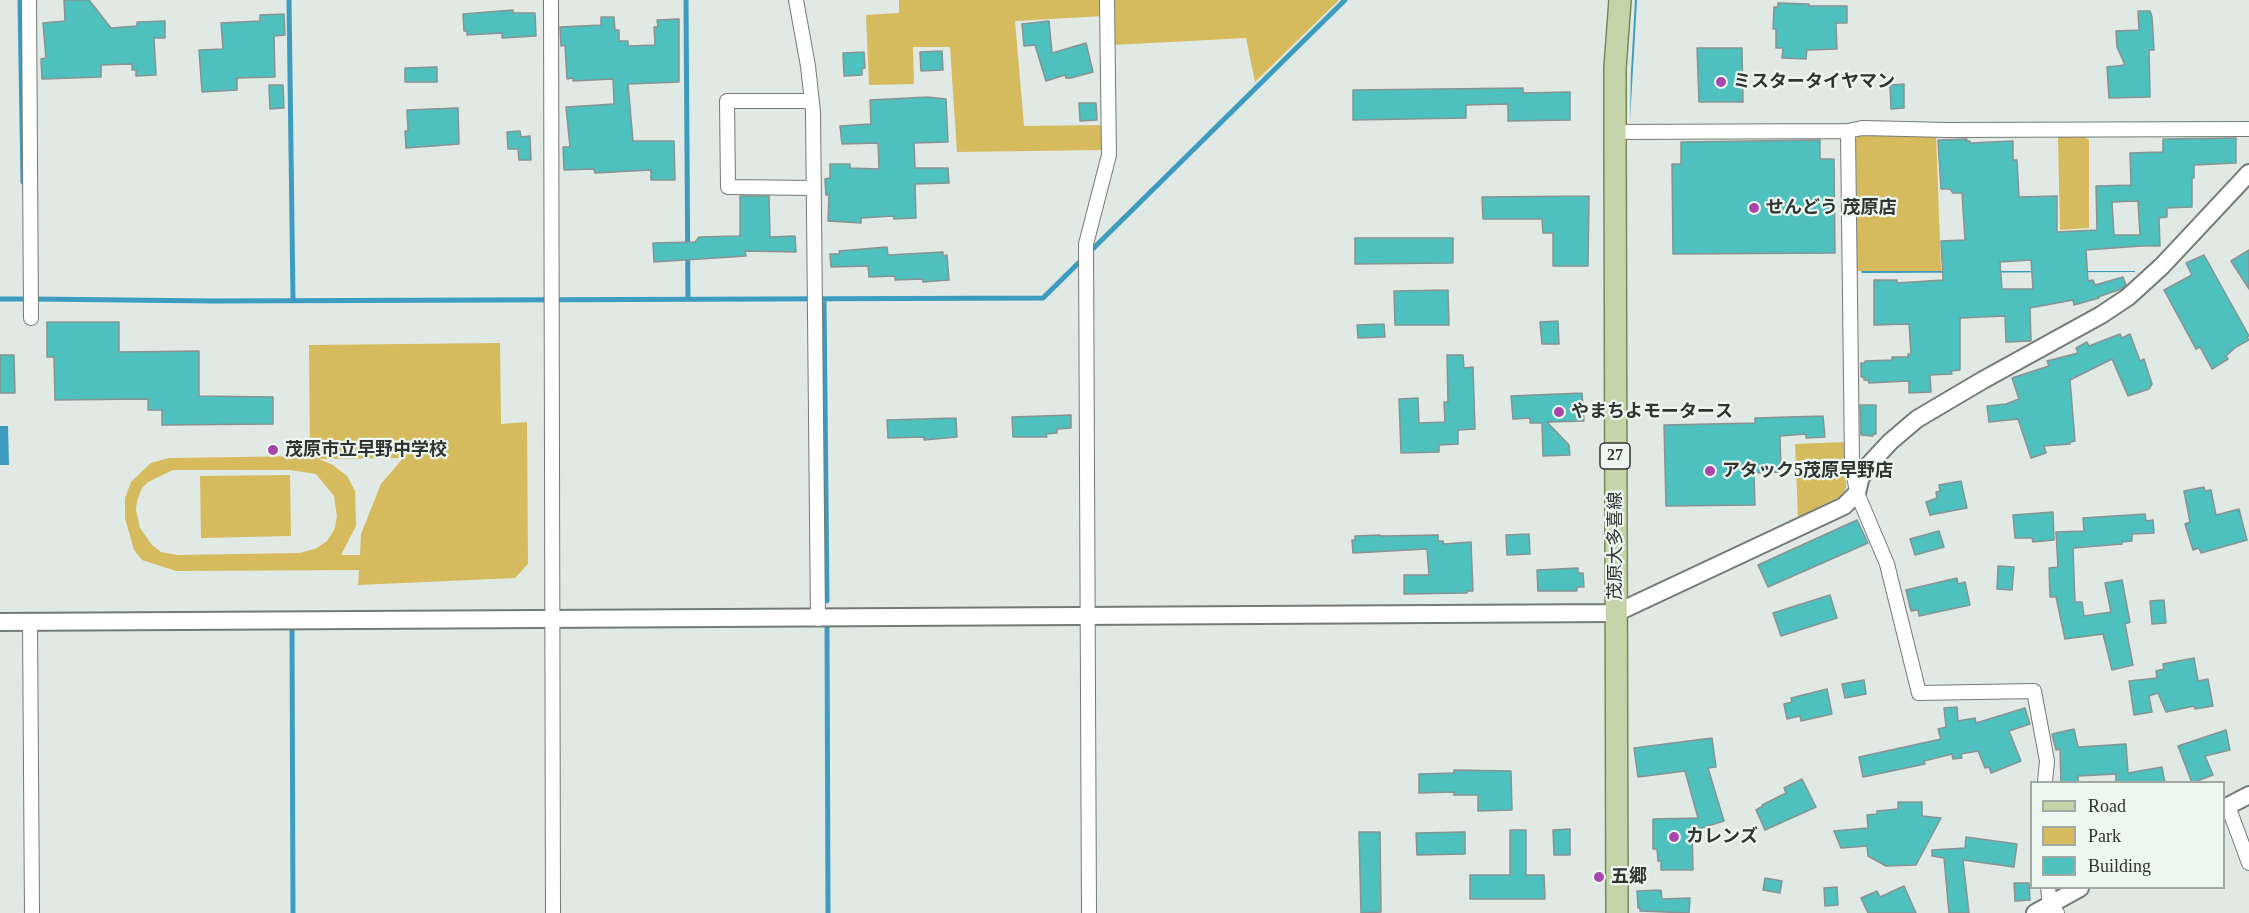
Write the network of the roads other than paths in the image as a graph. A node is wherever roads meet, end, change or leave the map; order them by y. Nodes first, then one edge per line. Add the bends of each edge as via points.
1 (29, 0) edge
2 (550, 0) edge
3 (796, 0) edge
4 (1107, 0) edge
5 (1620, 0) edge
6 (812, 101) junction
7 (2249, 129) edge
8 (1848, 131) junction
9 (1615, 132) junction
10 (2249, 173) edge
11 (814, 188) junction
12 (31, 318) dead end
13 (1857, 493) junction
14 (1616, 613) junction
15 (1088, 617) junction
16 (818, 618) junction
17 (552, 620) junction
18 (0, 622) edge
19 (30, 622) junction
20 (2045, 781) edge
21 (2249, 795) edge
22 (2226, 807) edge
23 (2249, 863) edge
24 (2078, 889) edge
25 (2052, 902) edge
26 (32, 913) edge
27 (553, 913) edge
28 (1089, 913) edge
29 (1617, 913) edge
30 (2035, 913) edge

1 - 12 street
2 - 17 street
3 - 6 street
4 - 15 street via 1109,155 1086,244
5 - 9 main road, 茂原大多喜線 / 27
6 - 11 street
6 - 11 street via 727,101 728,186
7 - 8 street
8 - 9 street
8 - 13 street via 1852,463
9 - 14 main road, 茂原大多喜線 / 27
10 - 13 street via 2128,297 1917,419 1866,469
11 - 16 street
13 - 14 street via 1844,506
13 - 20 street via 1887,564 1919,693 2034,692 2048,761
14 - 15 street
14 - 29 main road, 茂原大多喜線 / 27
15 - 16 street
15 - 28 street
16 - 17 street
17 - 19 street
17 - 27 street
18 - 19 street
19 - 26 street
21 - 22 street
22 - 23 street
24 - 25 street
25 - 30 street

